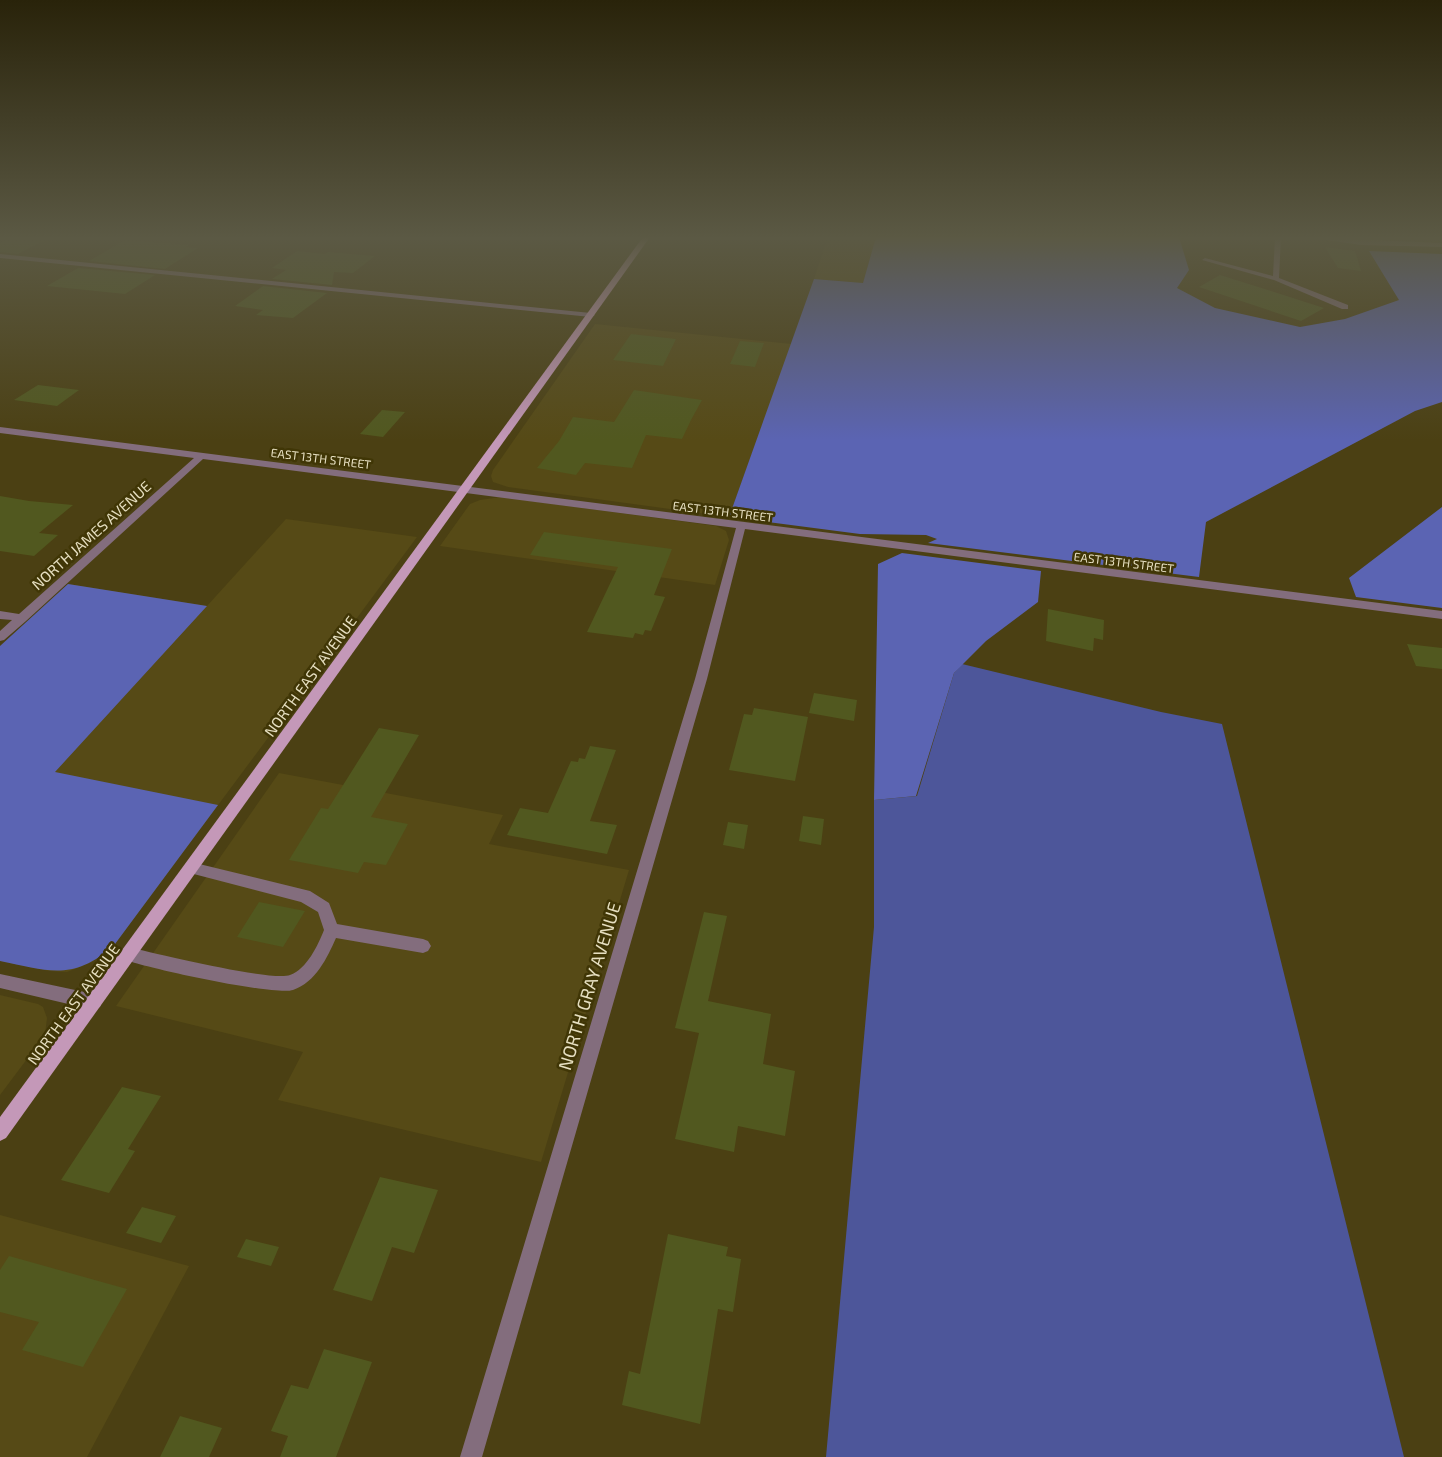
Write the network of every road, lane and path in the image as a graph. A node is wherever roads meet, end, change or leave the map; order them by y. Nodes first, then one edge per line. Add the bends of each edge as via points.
1 (491, 305) edge
2 (598, 305) edge
3 (1340, 305) edge
4 (1345, 307) dead end
5 (591, 315) junction
6 (0, 430) edge
7 (202, 455) junction
8 (466, 489) junction
9 (741, 526) junction
10 (0, 614) edge
11 (1442, 615) edge
12 (22, 618) junction
13 (0, 638) edge
14 (191, 868) junction
15 (332, 930) junction
16 (423, 946) dead end
17 (128, 954) junction
18 (0, 981) edge
19 (94, 1002) junction
20 (0, 1132) edge
21 (471, 1457) edge

1 - 5 street
2 - 5 main road, NORTH EAST AVENUE
3 - 4 street
5 - 8 main road, NORTH EAST AVENUE
6 - 7 street, EAST 13TH STREET
7 - 8 street, EAST 13TH STREET
7 - 12 street, NORTH JAMES AVENUE
8 - 9 street, EAST 13TH STREET
8 - 14 main road, NORTH EAST AVENUE
9 - 11 street, EAST 13TH STREET
9 - 21 street, NORTH GRAY AVENUE via 698,688
10 - 12 street
12 - 13 street, NORTH JAMES AVENUE
14 - 15 street via 305,896 324,908
14 - 17 main road, NORTH EAST AVENUE
15 - 16 street
15 - 17 street via 322,952 306,974 289,984
17 - 19 main road, NORTH EAST AVENUE
18 - 19 street
19 - 20 main road, NORTH EAST AVENUE

